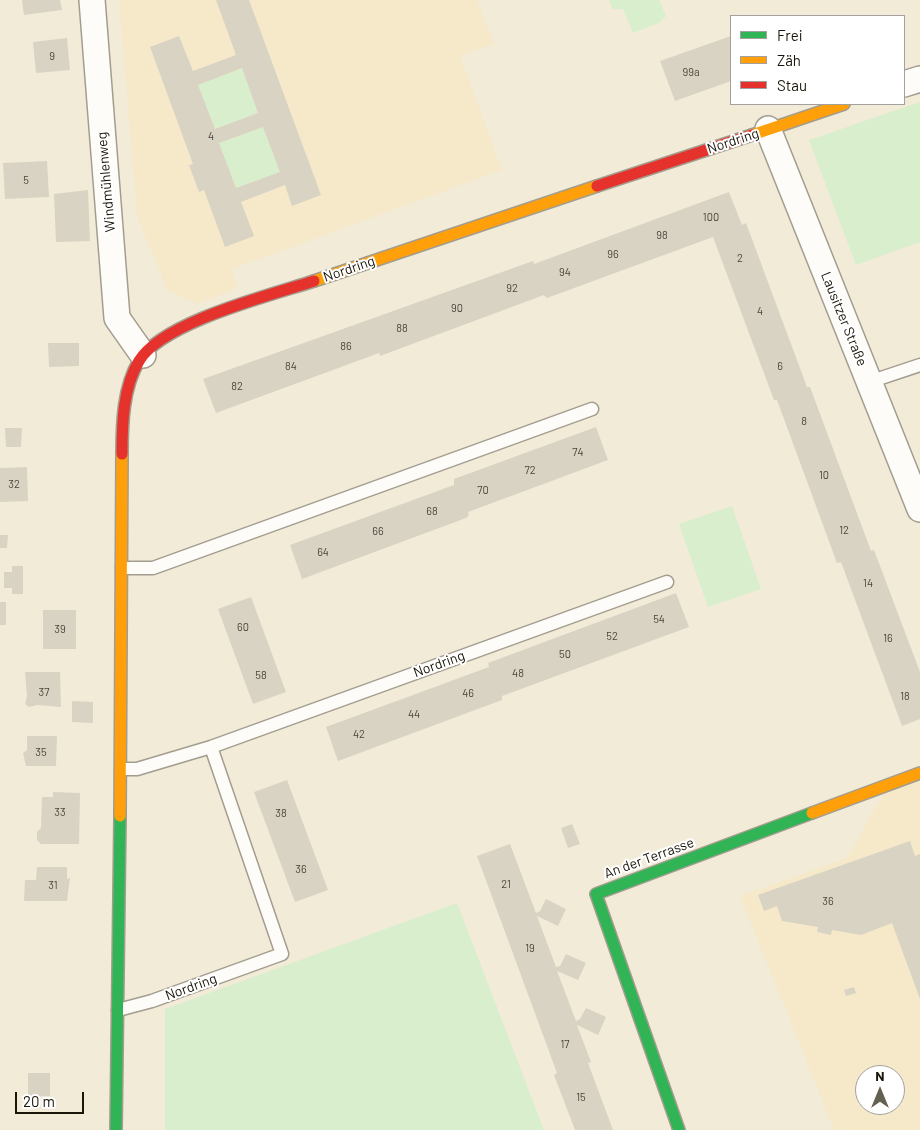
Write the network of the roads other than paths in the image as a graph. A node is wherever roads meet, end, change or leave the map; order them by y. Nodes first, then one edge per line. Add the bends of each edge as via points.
1 (92, 0) edge
2 (920, 78) edge
3 (905, 84) edge
4 (841, 105) edge
5 (768, 129) junction
6 (143, 355) junction
7 (920, 365) edge
8 (869, 382) junction
9 (592, 409) dead end
10 (920, 509) edge
11 (122, 568) junction
12 (667, 582) dead end
13 (211, 747) junction
14 (121, 769) junction
15 (920, 773) edge
16 (118, 1010) junction
17 (116, 1130) edge
18 (680, 1130) edge

1 - 6 street, Windmühlenweg via 117,318
2 - 3 street
4 - 5 street, Nordring
5 - 6 street, Nordring via 206,317 163,339
5 - 8 street, Lausitzer Straße
6 - 11 street, Nordring via 127,394 122,435
7 - 8 lane
8 - 10 street, Lausitzer Straße
9 - 11 lane via 153,568
11 - 14 street, Nordring
12 - 13 lane, Nordring
13 - 14 lane, Nordring via 136,769
13 - 16 lane, Nordring via 282,954
14 - 16 street, Nordring
15 - 18 street, An der Terrasse via 596,894
16 - 17 street, Nordring

